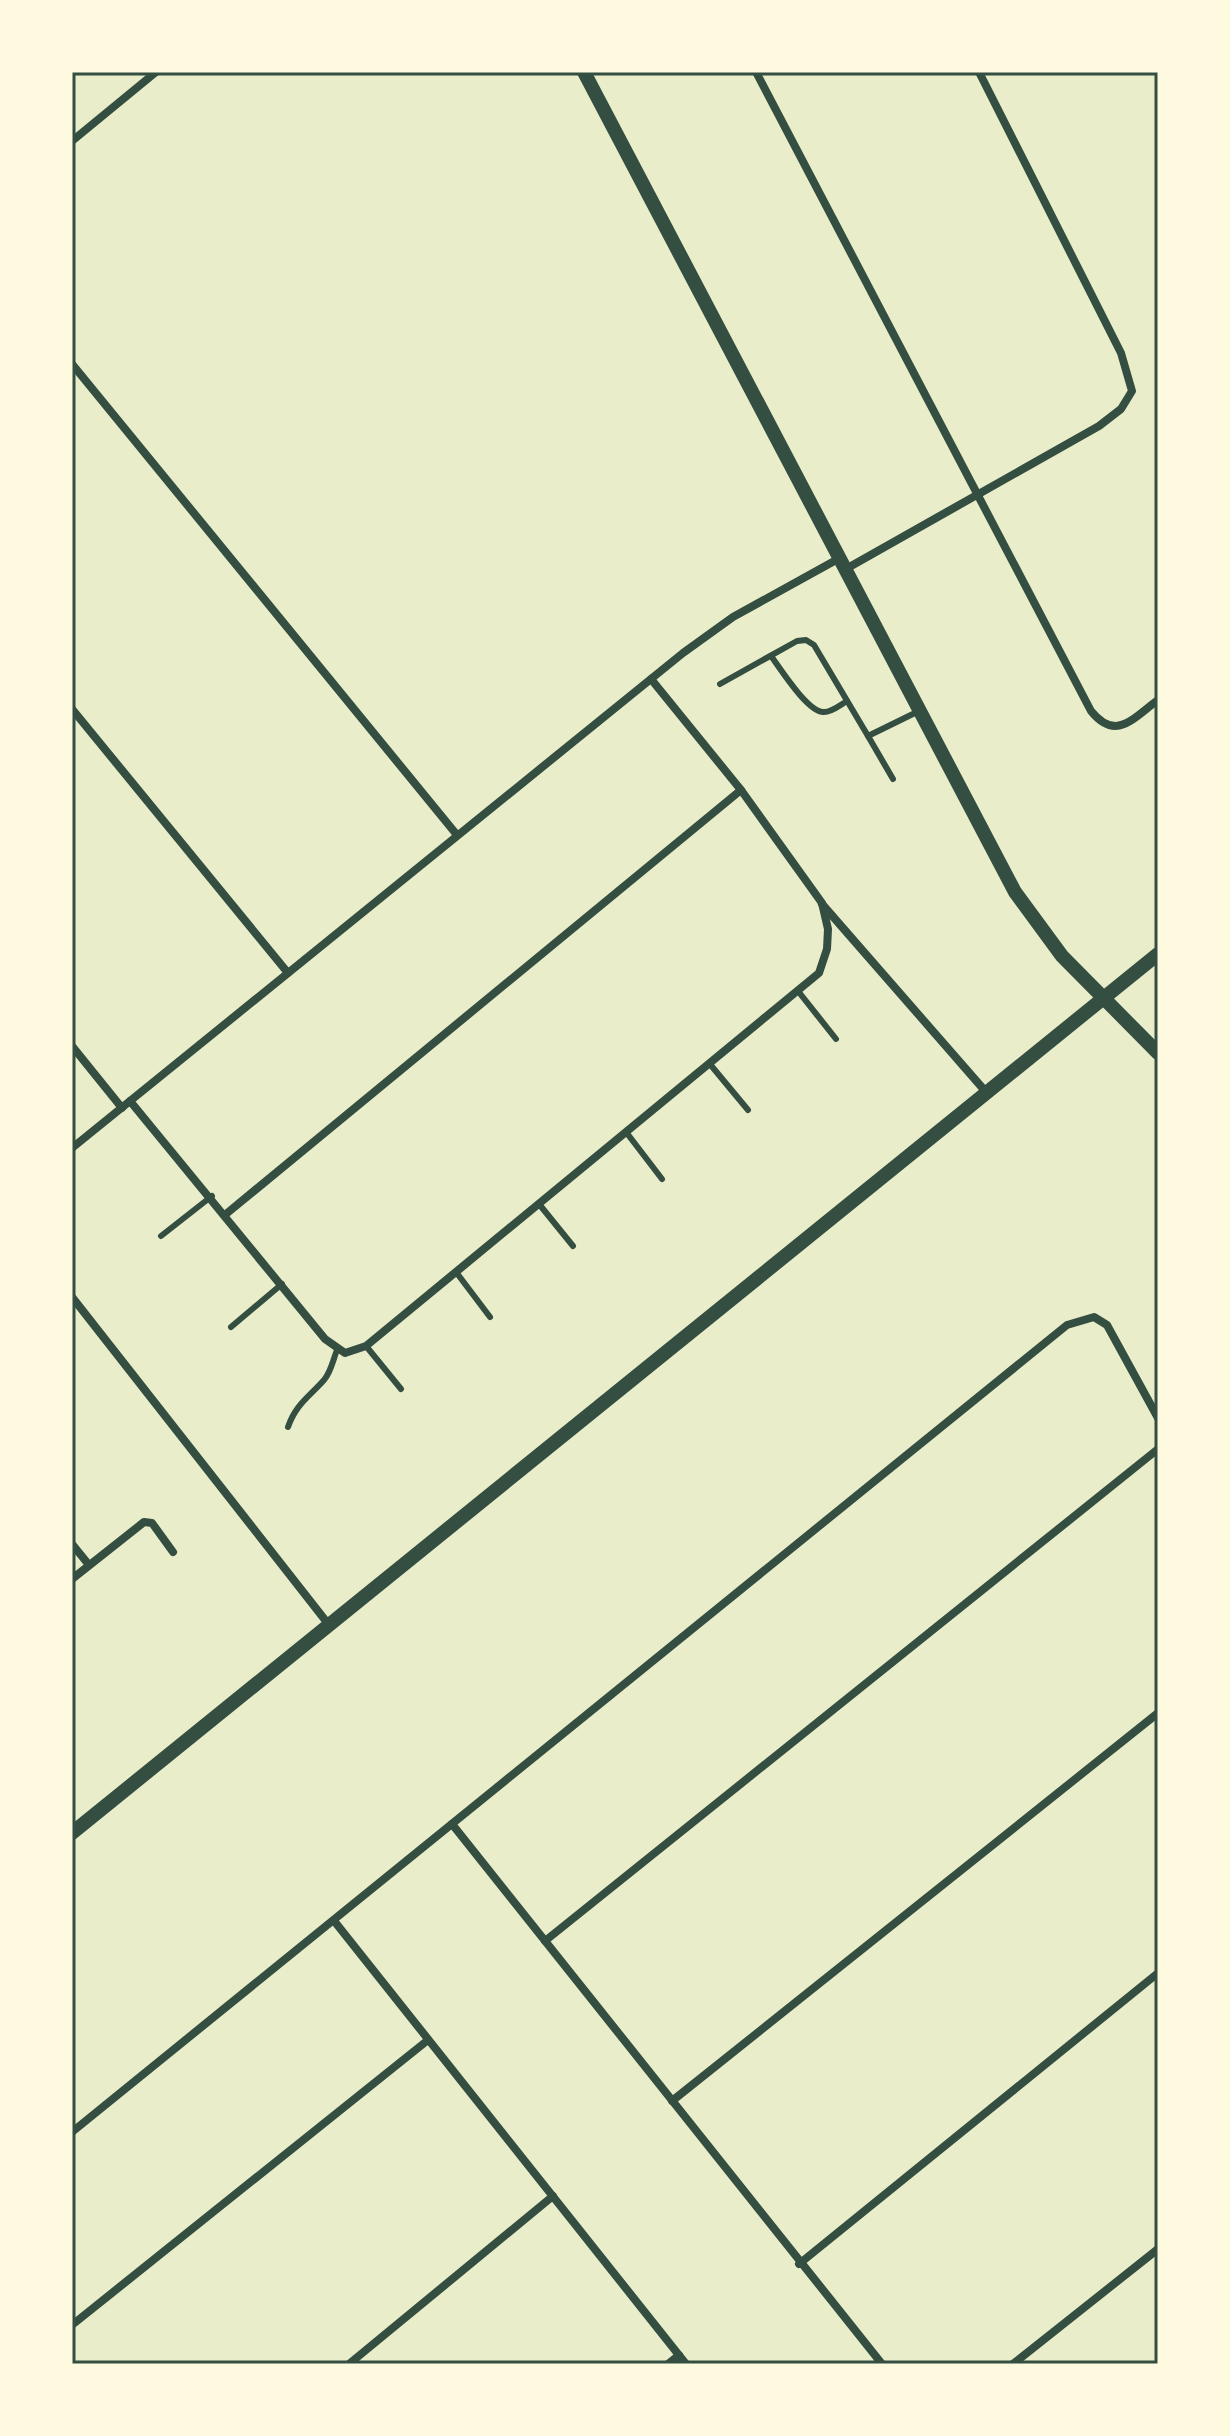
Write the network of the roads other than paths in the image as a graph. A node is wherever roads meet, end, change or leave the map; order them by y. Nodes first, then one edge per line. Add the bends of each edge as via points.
1 (156, 72) edge
2 (584, 72) edge
3 (756, 72) edge
4 (979, 72) edge
5 (72, 141) edge
6 (72, 364) edge
7 (977, 498) junction
8 (841, 564) junction
9 (771, 656) junction
10 (651, 679) junction
11 (720, 684) dead end
12 (1158, 700) edge
13 (847, 701) junction
14 (72, 709) edge
15 (919, 711) junction
16 (868, 736) junction
17 (893, 779) dead end
18 (741, 790) junction
19 (457, 835) junction
20 (822, 903) junction
21 (1158, 954) edge
22 (288, 973) junction
23 (798, 991) junction
24 (1104, 997) junction
25 (836, 1039) dead end
26 (72, 1046) edge
27 (1158, 1053) edge
28 (709, 1063) junction
29 (986, 1092) junction
30 (126, 1104) junction
31 (748, 1110) dead end
32 (626, 1132) junction
33 (72, 1148) edge
34 (662, 1179) dead end
35 (212, 1196) junction
36 (539, 1204) junction
37 (226, 1214) junction
38 (161, 1236) dead end
39 (573, 1246) dead end
40 (456, 1272) junction
41 (282, 1284) junction
42 (72, 1297) edge
43 (490, 1317) dead end
44 (231, 1327) dead end
45 (366, 1346) junction
46 (337, 1350) junction
47 (401, 1389) dead end
48 (1158, 1418) edge
49 (288, 1427) dead end
50 (1158, 1449) edge
51 (72, 1544) edge
52 (173, 1552) dead end
53 (89, 1565) junction
54 (72, 1579) edge
55 (329, 1625) junction
56 (1158, 1713) edge
57 (452, 1824) junction
58 (72, 1833) edge
59 (335, 1922) junction
60 (545, 1941) junction
61 (1158, 1973) edge
62 (428, 2040) junction
63 (672, 2101) junction
64 (72, 2132) edge
65 (553, 2196) junction
66 (1158, 2249) edge
67 (799, 2264) junction
68 (72, 2325) edge
69 (679, 2355) junction
70 (349, 2364) edge
71 (668, 2364) edge
72 (686, 2364) edge
73 (882, 2364) edge
74 (1013, 2364) edge

1 - 5 street
2 - 8 street
3 - 7 street
4 - 7 street via 1121,353 1132,391 1110,418
6 - 19 street
7 - 8 street
7 - 12 street via 1097,718 1113,727 1124,725
8 - 10 street via 733,617
8 - 15 street
9 - 11 lane
9 - 13 lane via 818,712
9 - 13 lane via 806,640
10 - 18 street
10 - 19 street
13 - 16 lane
14 - 22 street
15 - 16 lane
15 - 24 street via 1028,914
16 - 17 lane
18 - 20 street
18 - 37 street
19 - 22 street
20 - 23 street via 827,949 819,973
20 - 29 street
21 - 24 street
22 - 30 street
23 - 25 lane
23 - 28 street
24 - 27 street
24 - 29 street
26 - 30 street
28 - 31 lane
28 - 32 street
29 - 55 street
30 - 33 street
30 - 35 street
32 - 34 lane
32 - 36 street
35 - 37 street
35 - 38 lane
36 - 39 lane
36 - 40 street
37 - 41 street
40 - 43 lane
40 - 45 street
41 - 44 lane
41 - 46 street
42 - 55 street
45 - 46 street via 352,1352
45 - 47 lane
46 - 49 lane via 323,1381 306,1395
48 - 57 street via 1113,1333 1094,1317 1076,1320
50 - 60 street
51 - 53 street
52 - 53 street via 152,1523 144,1522
53 - 54 street
55 - 58 street
56 - 63 street
57 - 59 street
57 - 60 street
59 - 62 street
59 - 64 street
60 - 63 street
61 - 67 street
62 - 65 street
62 - 68 street
63 - 67 street
65 - 69 street
65 - 70 street
66 - 74 street
67 - 73 street
69 - 71 street
69 - 72 street

